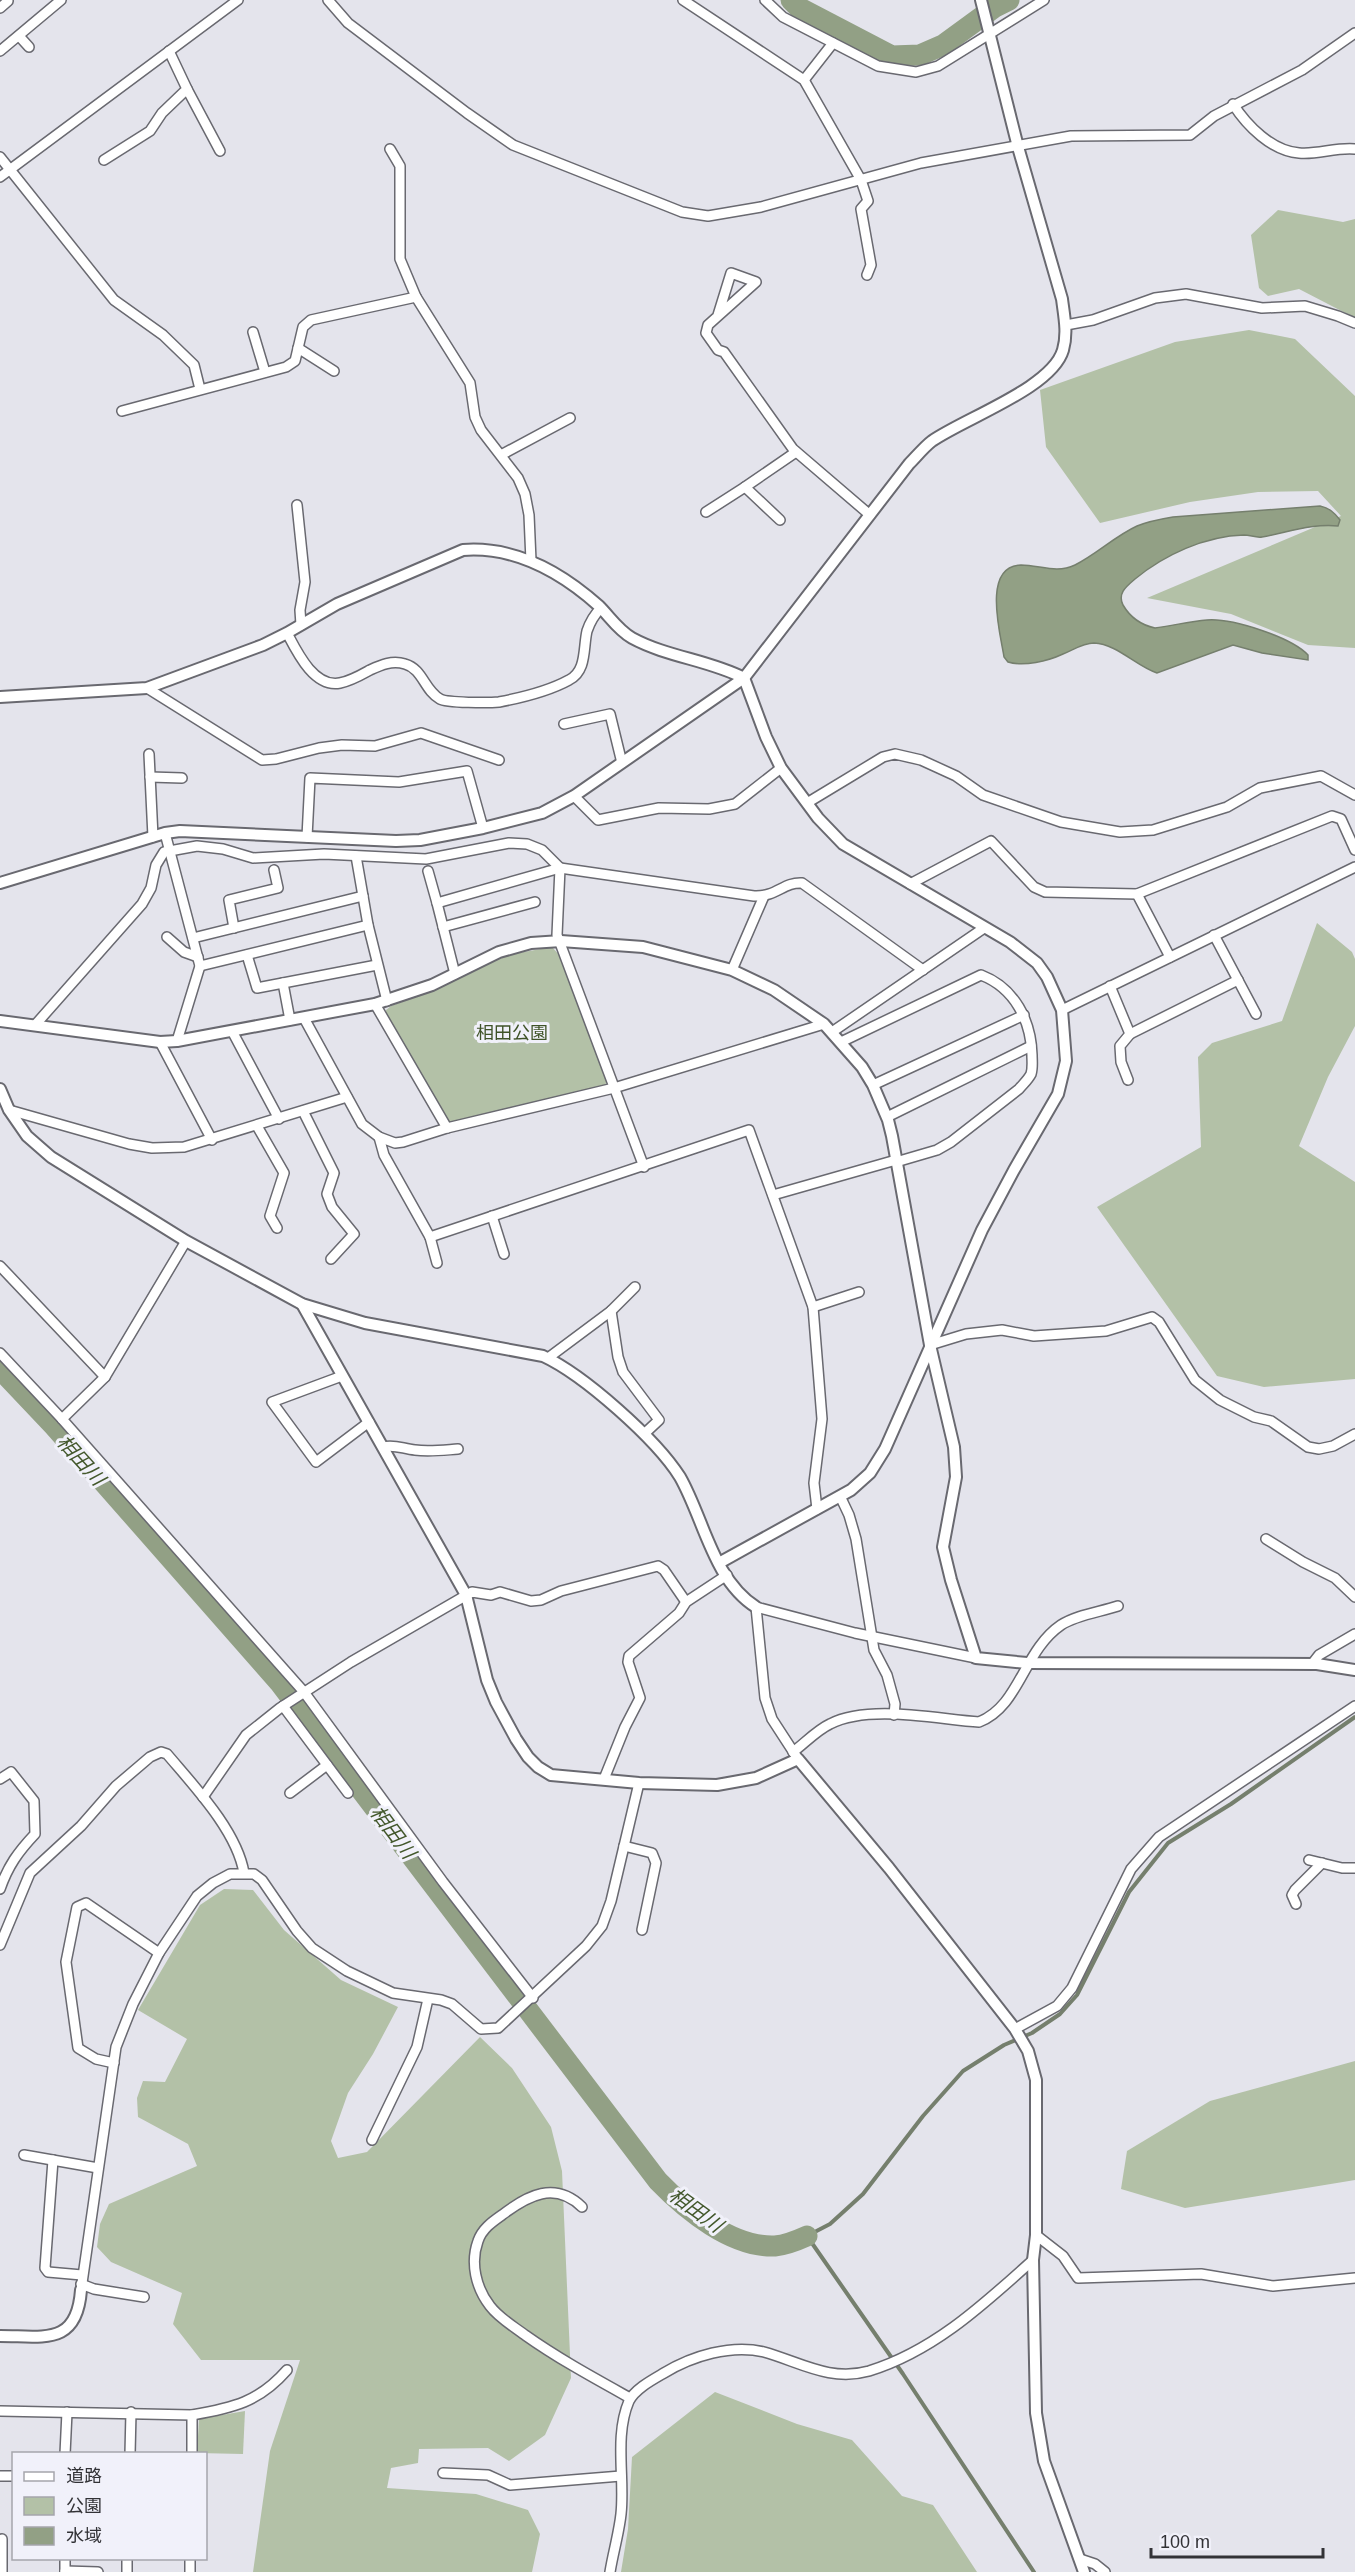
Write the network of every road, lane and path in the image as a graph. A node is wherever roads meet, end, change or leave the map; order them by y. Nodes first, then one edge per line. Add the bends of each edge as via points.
1 (61, 0) edge
2 (238, 0) edge
3 (328, 0) edge
4 (683, 0) edge
5 (765, 0) edge
6 (1044, 0) edge
7 (8, 1) edge
8 (982, 3) edge
9 (0, 8) edge
10 (988, 32) junction
11 (1355, 33) edge
12 (19, 36) junction
13 (832, 43) junction
14 (29, 47) dead end
15 (0, 51) edge
16 (169, 51) junction
17 (804, 80) junction
18 (187, 89) junction
19 (1233, 104) junction
20 (1018, 147) junction
21 (390, 149) dead end
22 (1355, 149) edge
23 (220, 151) dead end
24 (0, 157) edge
25 (104, 160) dead end
26 (10, 169) junction
27 (0, 177) edge
28 (861, 180) junction
29 (867, 275) dead end
30 (416, 297) junction
31 (718, 315) junction
32 (1355, 323) edge
33 (1066, 325) junction
34 (253, 332) dead end
35 (298, 348) junction
36 (334, 371) dead end
37 (265, 372) junction
38 (200, 389) junction
39 (122, 411) dead end
40 (570, 418) dead end
41 (796, 452) junction
42 (501, 455) junction
43 (745, 487) junction
44 (297, 505) dead end
45 (706, 512) dead end
46 (870, 515) junction
47 (780, 520) dead end
48 (531, 561) junction
49 (601, 608) junction
50 (301, 625) junction
51 (288, 633) junction
52 (744, 678) junction
53 (147, 688) junction
54 (0, 697) edge
55 (564, 724) dead end
56 (149, 754) dead end
57 (499, 759) dead end
58 (622, 763) junction
59 (781, 768) junction
60 (150, 777) junction
61 (182, 778) dead end
62 (1355, 795) edge
63 (574, 796) junction
64 (807, 803) junction
65 (483, 828) junction
66 (165, 834) junction
67 (153, 837) junction
68 (307, 837) junction
69 (170, 850) junction
70 (1355, 850) edge
71 (356, 856) junction
72 (1355, 867) edge
73 (560, 868) junction
74 (274, 870) dead end
75 (428, 871) dead end
76 (0, 883) edge
77 (910, 884) junction
78 (1137, 894) junction
79 (363, 896) junction
80 (764, 896) junction
81 (535, 902) dead end
82 (437, 903) junction
83 (368, 925) junction
84 (443, 927) junction
85 (234, 928) junction
86 (984, 928) junction
87 (1214, 936) junction
88 (166, 937) dead end
89 (193, 938) junction
90 (561, 941) junction
91 (247, 955) junction
92 (1170, 957) junction
93 (199, 961) junction
94 (377, 965) junction
95 (732, 970) junction
96 (923, 970) junction
97 (455, 974) junction
98 (1238, 980) junction
99 (283, 983) junction
100 (1110, 986) junction
101 (387, 1001) junction
102 (375, 1004) junction
103 (1062, 1010) junction
104 (1256, 1014) dead end
105 (1024, 1015) junction
106 (304, 1018) junction
107 (290, 1020) junction
108 (0, 1021) edge
109 (36, 1024) junction
110 (828, 1028) junction
111 (232, 1031) junction
112 (1130, 1035) junction
113 (177, 1041) junction
114 (160, 1042) junction
115 (841, 1042) junction
116 (1031, 1046) junction
117 (1128, 1080) dead end
118 (873, 1085) junction
119 (614, 1088) junction
120 (1, 1095) edge
121 (347, 1098) junction
122 (9, 1110) junction
123 (303, 1111) junction
124 (887, 1117) junction
125 (279, 1119) junction
126 (257, 1126) junction
127 (447, 1128) junction
128 (379, 1137) junction
129 (212, 1140) junction
130 (896, 1161) junction
131 (644, 1167) junction
132 (773, 1195) junction
133 (492, 1216) junction
134 (277, 1228) dead end
135 (430, 1237) junction
136 (186, 1241) junction
137 (504, 1254) dead end
138 (331, 1259) dead end
139 (437, 1263) dead end
140 (0, 1266) edge
141 (635, 1287) dead end
142 (860, 1292) dead end
143 (302, 1304) junction
144 (813, 1307) junction
145 (611, 1311) junction
146 (930, 1345) junction
147 (0, 1353) edge
148 (548, 1358) junction
149 (342, 1376) junction
150 (105, 1377) junction
151 (62, 1419) junction
152 (369, 1422) junction
153 (644, 1434) junction
154 (1355, 1434) edge
155 (382, 1447) junction
156 (458, 1449) dead end
157 (840, 1496) junction
158 (817, 1509) junction
159 (1266, 1539) dead end
160 (719, 1563) junction
161 (727, 1575) junction
162 (466, 1595) junction
163 (1355, 1597) edge
164 (686, 1602) junction
165 (1118, 1606) dead end
166 (756, 1607) junction
167 (1355, 1634) edge
168 (872, 1636) junction
169 (976, 1658) junction
170 (1027, 1663) junction
171 (1312, 1664) junction
172 (1355, 1670) edge
173 (302, 1694) junction
174 (285, 1705) junction
175 (1355, 1706) edge
176 (894, 1715) junction
177 (795, 1756) junction
178 (327, 1765) junction
179 (0, 1779) edge
180 (604, 1779) junction
181 (639, 1783) junction
182 (348, 1792) dead end
183 (290, 1793) dead end
184 (203, 1797) junction
185 (624, 1846) junction
186 (1309, 1860) dead end
187 (1322, 1863) junction
188 (4, 1866) edge
189 (1355, 1868) edge
190 (244, 1873) junction
191 (0, 1889) edge
192 (1296, 1904) dead end
193 (642, 1930) dead end
194 (0, 1945) edge
195 (159, 1953) junction
196 (428, 1999) junction
197 (531, 1999) junction
198 (1015, 2029) junction
199 (114, 2063) junction
200 (372, 2140) dead end
201 (24, 2155) dead end
202 (53, 2160) junction
203 (98, 2169) junction
204 (582, 2207) dead end
205 (1036, 2235) junction
206 (1033, 2259) junction
207 (1355, 2277) edge
208 (82, 2283) junction
209 (144, 2297) dead end
210 (0, 2336) edge
211 (287, 2370) dead end
212 (630, 2398) junction
213 (0, 2411) edge
214 (67, 2412) junction
215 (130, 2412) junction
216 (192, 2415) junction
217 (65, 2452) edge
218 (130, 2452) edge
219 (192, 2452) edge
220 (443, 2473) dead end
221 (621, 2476) junction
222 (1, 2539) edge
223 (1080, 2559) junction
224 (2, 2572) edge
225 (65, 2572) edge
226 (98, 2572) edge
227 (610, 2572) edge
228 (1084, 2572) edge
229 (1105, 2572) edge

1 - 12 street
2 - 16 street
3 - 28 street via 348,23 513,145 682,212 708,216 761,207
4 - 17 street
5 - 13 street via 783,17
6 - 10 street
7 - 9 street
8 - 10 street
10 - 13 street via 938,66 916,72 878,66
10 - 20 street
11 - 19 street via 1302,70
12 - 14 street
12 - 15 street
13 - 17 street
16 - 18 street
16 - 26 street
17 - 28 street
18 - 23 street
18 - 25 street via 150,131
19 - 20 street via 1190,135 1071,136
19 - 22 street via 1252,128 1281,149 1299,153
20 - 28 street via 921,163
20 - 33 street
21 - 30 street via 400,166 400,259
24 - 26 street
26 - 27 street
26 - 38 street via 114,300 163,335 194,365
28 - 29 street via 868,201 861,209 871,265
30 - 35 street via 311,320 303,327
30 - 42 street via 470,383 475,417
31 - 31 street via 726,309 756,282 731,273
31 - 41 street via 706,333
32 - 33 street via 1305,306 1262,308 1186,294 1155,298 1094,320
33 - 46 street via 1063,350 1050,371 931,442
34 - 37 street
35 - 36 street
35 - 37 street via 295,361
37 - 38 street
38 - 39 street
40 - 42 street
41 - 43 street
41 - 46 street
42 - 48 street via 525,494
43 - 45 street
43 - 47 street
44 - 50 street via 305,582
46 - 52 street
48 - 49 street via 560,575
48 - 50 street via 501,552 463,550 337,604
49 - 51 street via 587,631 581,667 570,680 496,702 438,698 417,670 395,662 338,684 327,681 301,661
49 - 52 street via 629,637
50 - 51 street
51 - 53 street
52 - 58 street
52 - 59 street
53 - 54 street
53 - 57 street via 262,760 342,745 375,746 421,733
55 - 58 street via 610,714
56 - 60 street
58 - 63 street
59 - 63 street via 735,804 709,809 659,808 598,820
59 - 64 street
60 - 61 street
60 - 67 street
62 - 64 street via 1321,776 1260,788 1227,807 1153,830 1120,832 1060,822 983,795 956,776 921,760 895,754 883,757
63 - 65 street via 542,813
64 - 77 street via 843,844
65 - 68 street via 404,841
65 - 68 street via 467,771 399,782 310,778
66 - 67 street
66 - 68 street via 193,831
66 - 69 street
67 - 76 street
69 - 71 street via 197,846 253,858
69 - 89 street
69 - 109 street via 160,856 142,904
70 - 78 street via 1341,819 1332,816
71 - 73 street via 431,859 509,843 527,844 542,850
71 - 79 street
72 - 87 street
73 - 80 street
73 - 82 street
73 - 90 street via 557,935
74 - 85 street via 278,888 230,900
75 - 82 street
77 - 78 street via 991,841 1034,887 1045,892
77 - 86 street
78 - 92 street
79 - 83 street
79 - 85 street
80 - 95 street
80 - 96 street via 775,894 791,882 802,883
81 - 84 street
82 - 84 street
83 - 91 street
83 - 94 street
84 - 97 street
85 - 89 street
86 - 96 street
86 - 103 street via 1037,963
87 - 92 street
87 - 98 street
88 - 93 street
89 - 93 street
90 - 95 street via 643,947
90 - 97 street via 531,943 499,952
90 - 119 street
91 - 93 street
91 - 99 street via 257,988
92 - 100 street
93 - 113 street
94 - 99 street
94 - 101 street
95 - 110 street via 774,990
96 - 110 street
97 - 101 street
98 - 104 street
98 - 112 street
99 - 107 street
100 - 103 street
100 - 112 street
101 - 102 street
102 - 106 street
102 - 127 street
103 - 146 street via 1066,1061 1058,1094 982,1230
105 - 115 street via 1015,999 981,975
105 - 116 street
105 - 118 street
106 - 107 street
106 - 121 street
107 - 111 street
108 - 109 street
109 - 114 street
110 - 115 street
110 - 119 street
111 - 113 street
111 - 125 street
112 - 117 street via 1120,1046
113 - 114 street
114 - 129 street
115 - 118 street
116 - 124 street
116 - 130 street via 1032,1072 1019,1089 951,1142
118 - 124 street
119 - 127 street
119 - 131 street
120 - 122 street
121 - 123 street
121 - 128 street via 362,1124
122 - 129 street via 152,1148 184,1147
122 - 136 street via 27,1136 51,1157
123 - 125 street
123 - 138 street via 334,1173 327,1194 332,1207 354,1234
124 - 130 street
125 - 126 street
126 - 129 street
126 - 134 street via 284,1173 270,1216
127 - 128 street via 403,1142
128 - 135 street via 384,1155
130 - 132 street
130 - 146 street
131 - 132 street via 749,1130
131 - 133 street
132 - 144 street
133 - 135 street
133 - 137 street
135 - 139 street
136 - 143 street
136 - 150 street
140 - 150 street
141 - 145 street
142 - 144 street
143 - 148 street via 365,1323
143 - 149 street
144 - 158 street via 822,1419 814,1483
145 - 148 street
145 - 153 street via 623,1372 659,1420
146 - 154 street via 966,1334 1002,1330 1034,1336 1106,1331 1152,1317 1195,1380 1220,1400 1271,1421 1308,1447 1333,1446
146 - 157 street via 885,1449 861,1483
146 - 169 street via 954,1447 956,1477 943,1547
147 - 151 street
148 - 153 street
149 - 152 street
149 - 152 street via 272,1402 316,1462
150 - 151 street
151 - 173 street
152 - 155 street
153 - 160 street via 681,1479
155 - 156 street
155 - 162 street
157 - 158 street
157 - 168 street via 856,1539
158 - 160 street
159 - 163 street via 1335,1578
160 - 161 street
161 - 164 street
161 - 166 street via 737,1592
162 - 164 street via 500,1592 541,1600 561,1591 658,1566
162 - 173 street
162 - 180 street via 487,1680 504,1719 528,1757 551,1775
164 - 180 street via 679,1613 629,1656 640,1698
165 - 170 street via 1058,1627
166 - 168 street
166 - 177 street via 765,1698 772,1719
167 - 171 street via 1318,1655
168 - 169 street
168 - 176 street via 874,1650 887,1675
169 - 170 street
170 - 171 street
170 - 176 street via 1008,1701 990,1718 979,1722
171 - 172 street
173 - 174 street
173 - 197 street
174 - 178 street
174 - 184 street via 246,1735
175 - 198 street via 1159,1837 1131,1869 1072,1988 1057,2006
176 - 177 street via 864,1715 829,1724
177 - 181 street via 756,1779 736,1783
177 - 198 street
178 - 182 street
178 - 183 street
179 - 188 street via 11,1772 34,1801 35,1834
180 - 181 street
181 - 185 street
184 - 190 street via 235,1846
184 - 194 street via 167,1754 161,1752 150,1757 30,1873
185 - 193 street via 652,1853 656,1863
185 - 197 street via 602,1926
186 - 187 street
187 - 189 street
187 - 192 street via 1295,1890 1292,1895
188 - 191 street
190 - 195 street via 231,1874 197,1896
190 - 196 street via 262,1880 312,1948 385,1989
195 - 199 street via 124,2026
195 - 199 street via 86,1903 77,1907 66,1962 78,2048 96,2059
196 - 197 street via 452,2004 481,2030 498,2028
196 - 200 street via 417,2047
198 - 205 street via 1028,2051 1036,2080
199 - 203 street
201 - 202 street
202 - 203 street
202 - 208 street via 45,2268
203 - 208 street
204 - 212 street via 572,2197 556,2192 537,2194 515,2205 483,2231 474,2257 475,2273 490,2307 504,2320 557,2357
205 - 206 street
205 - 207 street via 1063,2256 1078,2278 1201,2274 1273,2286
206 - 212 street via 988,2301 938,2339 866,2372 815,2371 762,2352 739,2349 692,2359 647,2383
206 - 223 street via 1036,2413 1044,2461
208 - 209 street via 94,2289
208 - 210 street via 75,2321 61,2334
211 - 216 street via 256,2397
212 - 221 street via 623,2417
213 - 214 street
214 - 215 street
214 - 217 street
215 - 216 street
215 - 218 street
216 - 219 street
220 - 221 street via 488,2475 510,2485
221 - 227 street via 621,2514
222 - 224 street
223 - 228 street
223 - 229 street
225 - 226 street

